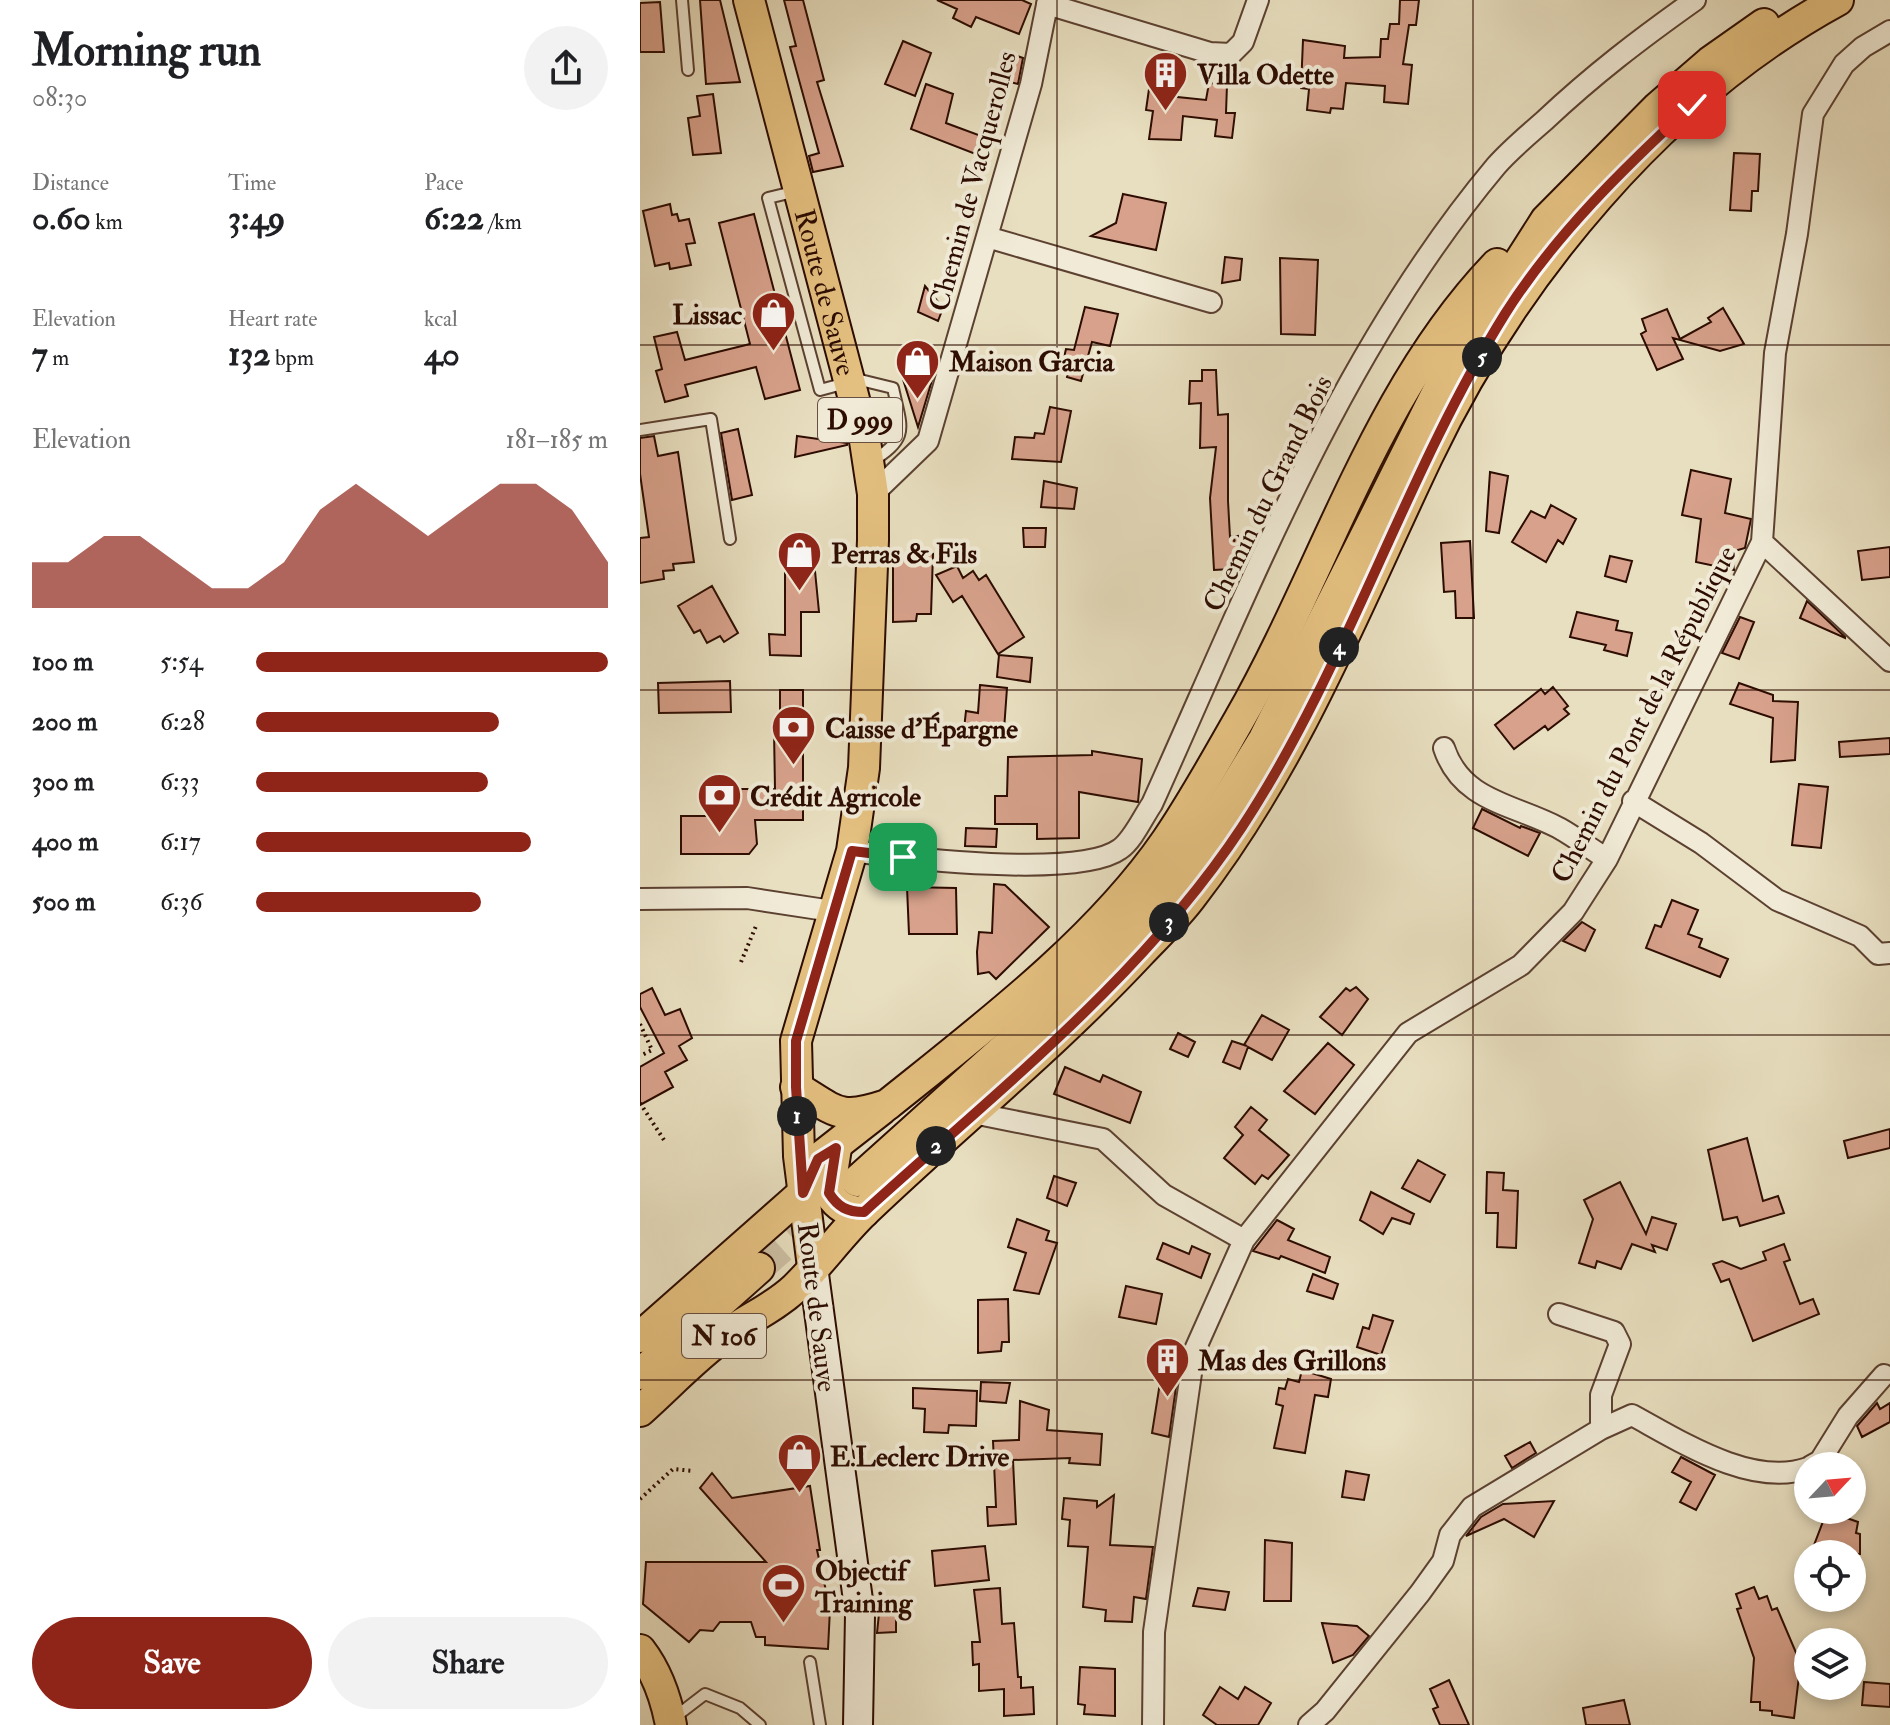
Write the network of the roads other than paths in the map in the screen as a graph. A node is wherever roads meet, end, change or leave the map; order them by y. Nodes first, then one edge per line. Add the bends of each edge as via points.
1 (682, 0) edge
2 (749, 0) edge
3 (1258, 0) edge
4 (1695, 0) edge
5 (1802, 0) edge
6 (1838, 0) edge
7 (1047, 2) edge
8 (1890, 31) edge
9 (688, 70) dead end
10 (1546, 220) junction
11 (987, 237) junction
12 (1211, 302) dead end
13 (849, 380) junction
14 (640, 430) edge
15 (870, 464) junction
16 (873, 494) junction
17 (730, 539) dead end
18 (1762, 542) junction
19 (1890, 661) edge
20 (1444, 748) dead end
21 (1633, 801) junction
22 (852, 851) junction
23 (1607, 859) junction
24 (640, 899) edge
25 (832, 911) junction
26 (1890, 953) edge
27 (796, 1087) junction
28 (887, 1105) junction
29 (973, 1113) junction
30 (836, 1148) junction
31 (857, 1181) dead end
32 (803, 1193) junction
33 (864, 1212) junction
34 (1244, 1240) junction
35 (813, 1267) junction
36 (759, 1268) tunnel mouth
37 (1559, 1314) dead end
38 (640, 1337) edge
39 (640, 1374) edge
40 (1884, 1375) dead end
41 (640, 1411) edge
42 (1601, 1429) junction
43 (1826, 1452) edge
44 (1794, 1470) edge
45 (640, 1650) edge
46 (810, 1662) dead end
47 (671, 1723) edge
48 (760, 1725) edge
49 (820, 1725) edge
50 (858, 1725) edge
51 (1153, 1725) edge
52 (1309, 1725) edge

1 - 9 lane
2 - 13 main road, Route de Sauve / D 999
3 - 7 street via 1243,42 1231,54 1210,53
4 - 22 street, Chemin du Grand Bois via 1606,64 1498,164 1428,254 1290,497 1152,804 1121,849 1068,865
5 - 10 main road via 1689,80
6 - 29 main road, N 106 via 1764,47 1692,105 1576,222 1506,313 1475,369 1429,453 1287,753 1242,828 1189,901 1101,995
7 - 11 street, Chemin de Vacquerolles via 1031,84
8 - 18 street, Chemin du Pont de la République via 1844,64 1813,114 1775,353
10 - 28 main road via 1483,278 1416,370 1240,718 1167,841 1118,901 1050,968
10 - 31 main road via 1442,383 1264,739 1209,829 1164,889 1075,985
11 - 12 street
11 - 16 street, Chemin de Vacquerolles via 928,441
13 - 15 main road, Route de Sauve / D 999
13 - 15 lane via 893,388 903,431 896,446
14 - 17 lane via 711,419
15 - 16 main road, Route de Sauve / D 999
16 - 22 main road, Route de Sauve / D 999 via 864,768
18 - 19 street
18 - 21 street, Chemin du Pont de la République
20 - 23 street via 1452,770 1486,797 1559,828
21 - 23 street, Chemin du Pont de la République
21 - 26 street via 1777,900 1860,936 1878,954
22 - 25 main road, Route de Sauve / D 999
23 - 34 street, Chemin du Pont de la République via 1573,912 1521,965 1408,1033
24 - 25 street via 741,898
25 - 27 main road, Route de Sauve / D 999 via 796,1041
27 - 28 main road via 838,1112 855,1115
27 - 32 main road, Route de Sauve / D 999
28 - 30 main road
29 - 33 main road, N 106
29 - 34 street via 1103,1139 1164,1195
30 - 32 main road via 818,1159
30 - 33 main road via 829,1193 837,1205
32 - 35 main road, Route de Sauve / D 999
32 - 38 main road
33 - 35 main road, N 106
34 - 51 street, Chemin du Pont de la République via 1194,1352 1154,1632
35 - 41 main road, N 106 via 774,1305 718,1340
35 - 50 main road, Route de Sauve / D 999 via 860,1615
36 - 39 main road, N 106
37 - 42 street via 1614,1332 1620,1344 1601,1395
40 - 43 street
42 - 44 street via 1632,1415 1725,1464
42 - 52 street via 1472,1507 1450,1535 1443,1561 1420,1593
45 - 47 main road via 651,1665
46 - 49 lane
47 - 48 lane via 705,1694 740,1708

